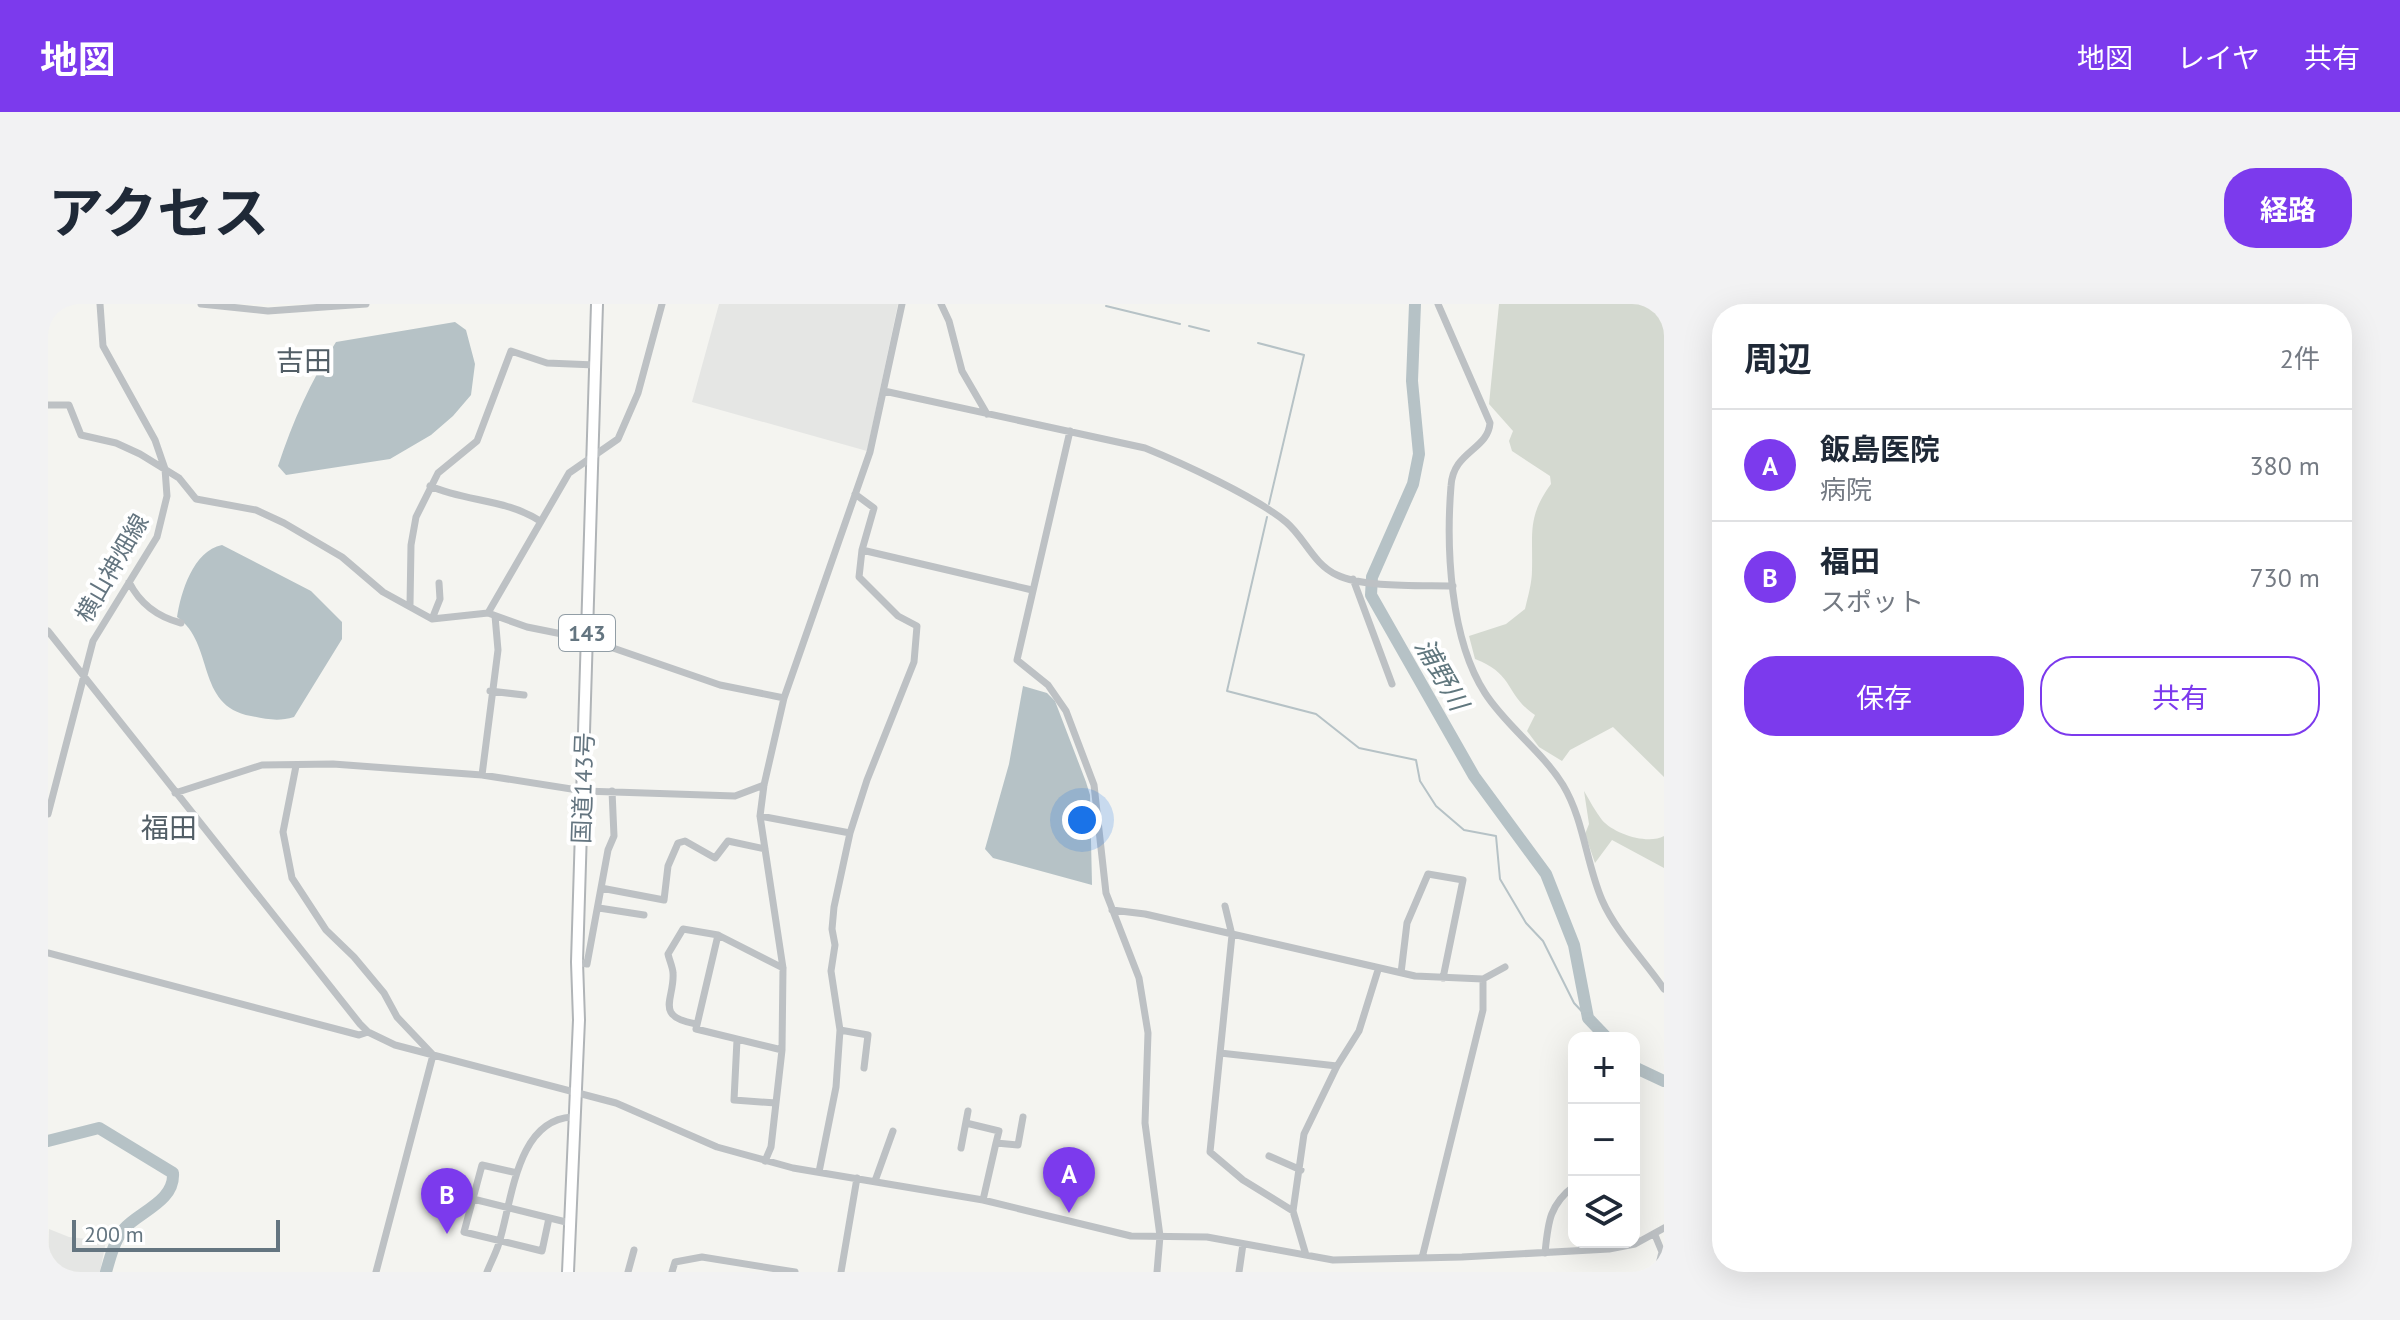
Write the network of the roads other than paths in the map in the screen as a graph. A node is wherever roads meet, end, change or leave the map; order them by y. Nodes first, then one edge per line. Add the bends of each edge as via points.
1 (100, 304) edge
2 (201, 304) edge
3 (366, 304) edge
4 (597, 304) edge
5 (662, 304) edge
6 (902, 304) edge
7 (941, 304) edge
8 (1438, 304) edge
9 (309, 306) edge
10 (595, 365) junction
11 (884, 391) junction
12 (48, 405) edge
13 (987, 414) junction
14 (1070, 431) junction
15 (593, 457) junction
16 (165, 469) junction
17 (430, 486) junction
18 (855, 494) junction
19 (540, 521) junction
20 (862, 550) junction
21 (1357, 579) junction
22 (129, 582) junction
23 (439, 583) dead end
24 (1453, 586) junction
25 (1032, 590) junction
26 (410, 605) junction
27 (492, 615) junction
28 (432, 619) junction
29 (181, 623) dead end
30 (48, 631) edge
31 (587, 639) junction
32 (84, 675) junction
33 (1392, 684) dead end
34 (490, 691) junction
35 (524, 695) dead end
36 (784, 698) junction
37 (296, 766) junction
38 (482, 775) junction
39 (764, 785) junction
40 (584, 791) junction
41 (612, 791) junction
42 (175, 793) junction
43 (48, 814) edge
44 (760, 816) junction
45 (850, 833) junction
46 (765, 849) junction
47 (601, 888) junction
48 (1225, 906) dead end
49 (599, 908) junction
50 (1112, 910) junction
51 (644, 915) dead end
52 (718, 935) junction
53 (1232, 935) junction
54 (48, 953) edge
55 (577, 962) junction
56 (1505, 967) dead end
57 (783, 968) junction
58 (1378, 970) junction
59 (1401, 973) junction
60 (1443, 978) junction
61 (1483, 979) junction
62 (1664, 989) edge
63 (696, 1024) junction
64 (840, 1030) junction
65 (368, 1032) junction
66 (737, 1040) junction
67 (782, 1050) junction
68 (1220, 1053) junction
69 (433, 1055) junction
70 (1337, 1066) junction
71 (864, 1068) dead end
72 (573, 1091) junction
73 (776, 1103) junction
74 (968, 1111) dead end
75 (572, 1117) junction
76 (1023, 1117) dead end
77 (966, 1123) junction
78 (893, 1131) dead end
79 (996, 1143) junction
80 (961, 1148) dead end
81 (1269, 1156) dead end
82 (765, 1161) junction
83 (1301, 1170) junction
84 (819, 1172) junction
85 (517, 1173) junction
86 (857, 1178) junction
87 (875, 1181) junction
88 (1568, 1191) edge
89 (473, 1199) junction
90 (983, 1200) junction
91 (509, 1208) junction
92 (1293, 1211) junction
93 (549, 1218) junction
94 (570, 1223) junction
95 (1664, 1228) edge
96 (1655, 1235) junction
97 (1160, 1236) junction
98 (500, 1241) junction
99 (1243, 1244) junction
100 (1662, 1244) edge
101 (634, 1250) dead end
102 (1545, 1253) junction
103 (1306, 1255) junction
104 (1422, 1258) junction
105 (376, 1272) edge
106 (487, 1272) edge
107 (568, 1272) edge
108 (628, 1272) edge
109 (672, 1272) edge
110 (795, 1272) edge
111 (841, 1272) edge
112 (1157, 1272) edge
113 (1239, 1272) edge
114 (1657, 1272) edge

1 - 16 street, 横山神畑線 via 103,346 155,440
2 - 9 street via 248,311
3 - 9 street
4 - 10 highway, 国道143号 / 143
5 - 15 street via 627,420 611,448
6 - 11 street
7 - 13 street via 962,371
8 - 24 street via 1490,423 1486,436 1452,471
10 - 15 highway, 国道143号 / 143
10 - 17 street via 547,363 511,351 477,441
11 - 13 street
11 - 18 street
12 - 16 street via 69,405 81,435 116,443
13 - 14 street
14 - 21 street via 1134,445 1180,463 1280,517 1324,567
14 - 25 street
15 - 19 street via 569,473
15 - 31 highway, 国道143号 / 143
16 - 22 street, 横山神畑線 via 163,522
16 - 26 street via 196,499 256,510 320,542 383,592
17 - 19 street via 454,496 521,508
17 - 26 street via 411,545
18 - 20 street via 874,508
18 - 36 street
19 - 27 street
20 - 25 street
20 - 45 street via 859,577 898,616 917,626 914,662
21 - 24 street
21 - 33 street
22 - 29 street via 138,598 159,615
22 - 32 street, 横山神畑線 via 98,629
23 - 28 street
24 - 62 street via 1472,670 1562,784 1602,902
25 - 50 street via 1017,660 1048,685 1066,711 1094,785 1100,866
26 - 28 street
27 - 28 street
27 - 31 street
27 - 34 street via 498,650
30 - 32 street
31 - 36 street via 720,685
31 - 40 highway, 国道143号 / 143
32 - 42 street
32 - 43 street, 横山神畑線
34 - 35 street
34 - 38 street
36 - 39 street
37 - 38 street via 359,764
37 - 42 street via 262,765
37 - 69 street via 283,832 292,878 326,930
38 - 40 street
39 - 41 street via 735,796
39 - 44 street
40 - 41 street
40 - 55 highway, 国道143号 / 143
41 - 47 street via 614,836
42 - 65 street
44 - 45 street
44 - 46 street
45 - 64 street via 832,929 831,971
46 - 47 street via 728,841 715,858 685,841 678,843 668,866 664,900
46 - 57 street
47 - 49 street
48 - 53 street
49 - 51 street
49 - 55 street via 587,964
50 - 53 street
50 - 97 street via 1133,957 1145,1006 1145,1123
52 - 57 street
52 - 63 street
52 - 63 street via 683,929 668,954 672,1014
53 - 58 street
53 - 68 street
54 - 65 street via 359,1035
55 - 72 highway, 国道143号 / 143
56 - 61 street
57 - 67 street
58 - 59 street
58 - 70 street via 1359,1031
59 - 60 street
59 - 60 street via 1407,923 1428,874 1463,880
60 - 61 street
61 - 104 street via 1483,1010
63 - 66 street via 696,1029
64 - 71 street via 868,1035
64 - 84 street via 836,1087
65 - 69 street
66 - 67 street
66 - 73 street via 734,1100
67 - 73 street
68 - 70 street
68 - 92 street via 1210,1152
69 - 72 street
69 - 105 street
70 - 83 street via 1304,1134
72 - 75 highway, 国道143号 / 143
72 - 82 street
73 - 82 street
74 - 77 street
75 - 85 street via 558,1118 536,1136
75 - 94 highway, 国道143号 / 143
76 - 79 street via 1018,1145
77 - 79 street via 999,1131
77 - 80 street
78 - 87 street
79 - 90 street
81 - 83 street
82 - 84 street
83 - 92 street
84 - 86 street
85 - 89 street via 482,1165
85 - 91 street
86 - 87 street
86 - 111 street
87 - 90 street
88 - 102 street via 1547,1220
89 - 91 street
89 - 98 street via 464,1232
90 - 97 street via 1131,1236
91 - 93 street
91 - 98 street
92 - 103 street
93 - 94 street
93 - 98 street via 542,1251
94 - 107 highway, 国道143号 / 143
95 - 96 street
96 - 100 street
96 - 102 street via 1627,1246
97 - 99 street
97 - 112 street
98 - 106 street
99 - 103 street
99 - 113 street
100 - 114 street
101 - 108 street
102 - 104 street
103 - 104 street via 1333,1260
109 - 110 street via 675,1262 702,1257

